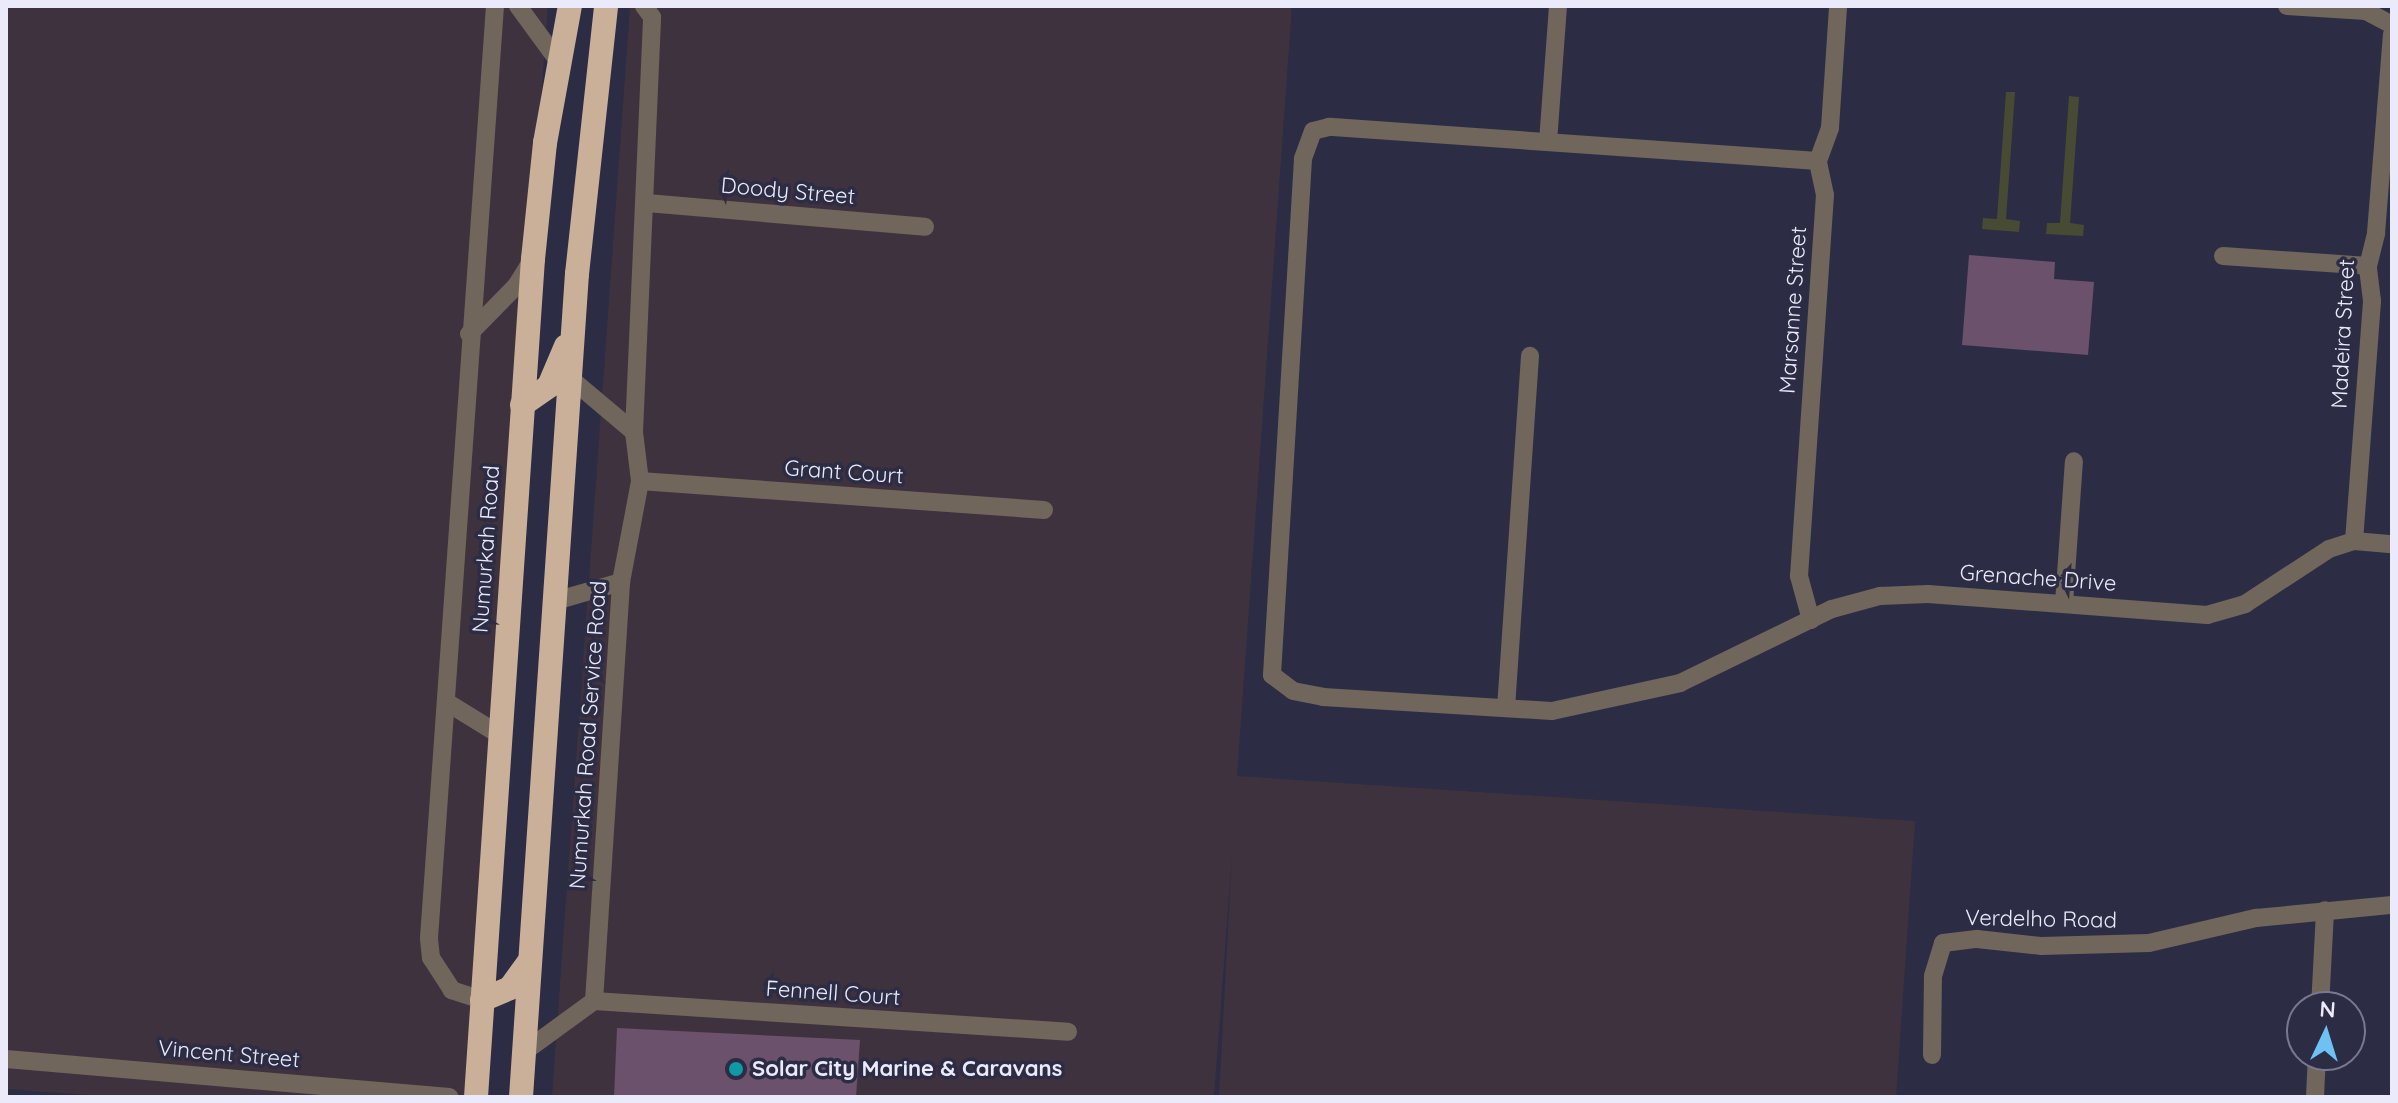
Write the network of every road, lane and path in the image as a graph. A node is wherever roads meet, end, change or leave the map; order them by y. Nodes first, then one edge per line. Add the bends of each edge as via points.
1 (495, 6) edge
2 (518, 6) edge
3 (570, 6) edge
4 (606, 6) edge
5 (644, 6) edge
6 (1558, 6) edge
7 (1838, 6) edge
8 (2287, 6) edge
9 (2392, 25) edge
10 (2392, 34) edge
11 (559, 62) junction
12 (1548, 142) junction
13 (1818, 161) junction
14 (647, 203) junction
15 (925, 227) dead end
16 (2223, 256) dead end
17 (533, 259) junction
18 (2368, 266) junction
19 (573, 325) junction
20 (469, 334) junction
21 (1530, 356) dead end
22 (570, 378) junction
23 (522, 405) junction
24 (634, 432) junction
25 (2074, 461) dead end
26 (640, 481) junction
27 (1044, 510) dead end
28 (2354, 541) junction
29 (2392, 544) edge
30 (621, 582) junction
31 (555, 601) junction
32 (2064, 603) junction
33 (1811, 620) junction
34 (448, 703) junction
35 (1506, 708) junction
36 (500, 735) junction
37 (2392, 905) edge
38 (2325, 910) junction
39 (530, 960) junction
40 (2321, 991) edge
41 (482, 1000) junction
42 (594, 1001) junction
43 (1068, 1032) dead end
44 (524, 1052) junction
45 (1932, 1055) dead end
46 (6, 1059) edge
47 (2316, 1071) edge
48 (449, 1097) edge
49 (476, 1097) edge
50 (521, 1097) edge
51 (2315, 1097) edge

1 - 20 street
2 - 11 street
3 - 11 highway, Numurkah Road
4 - 19 highway
5 - 14 street, Numurkah Road Service Road via 652,17
6 - 12 street
7 - 13 street, Marsanne Street via 1830,128
8 - 9 street via 2366,11
10 - 18 street, Madeira Street via 2376,233
11 - 17 highway, Numurkah Road
12 - 13 street
12 - 35 street, Grenache Drive via 1329,127 1313,131 1303,159 1272,675 1293,691 1323,697
13 - 33 street, Marsanne Street via 1825,195 1799,576
14 - 15 street, Doody Street
14 - 24 street, Numurkah Road Service Road
16 - 18 street
17 - 20 street via 516,286
17 - 23 highway, Numurkah Road
18 - 28 street, Madeira Street via 2372,301
19 - 22 highway
19 - 23 highway via 549,386
20 - 34 street
21 - 35 street
22 - 24 street
22 - 31 highway
23 - 36 highway, Numurkah Road
24 - 26 street, Numurkah Road Service Road
25 - 32 street
26 - 27 street, Grant Court
26 - 30 street, Numurkah Road Service Road
28 - 29 street, Grenache Drive
28 - 32 street, Grenache Drive via 2302,563 2262,594 2226,612
30 - 31 street
30 - 42 street, Numurkah Road Service Road
31 - 39 highway
32 - 33 street, Grenache Drive via 1880,596
33 - 35 street, Grenache Drive via 1680,683 1552,711
34 - 36 street
34 - 41 street via 431,958 452,990
36 - 41 highway, Numurkah Road
37 - 38 street, Verdelho Road
38 - 40 street
38 - 45 street, Verdelho Road via 2256,918 2149,943 1943,943 1933,976
39 - 41 highway via 510,988
39 - 44 highway
41 - 49 highway, Numurkah Road
42 - 43 street, Fennell Court
42 - 44 street
44 - 50 highway
46 - 48 street, Vincent Street
47 - 51 street

